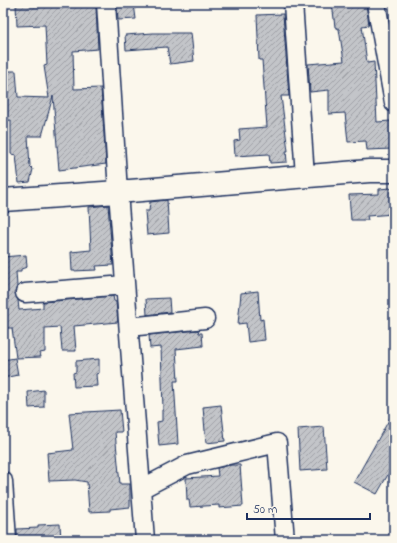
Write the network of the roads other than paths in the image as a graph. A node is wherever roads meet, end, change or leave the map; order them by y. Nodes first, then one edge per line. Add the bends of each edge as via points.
1 (106, 3) edge
2 (293, 3) edge
3 (376, 3) edge
4 (394, 103) edge
5 (394, 171) edge
6 (305, 176) junction
7 (118, 192) junction
8 (3, 200) edge
9 (125, 285) junction
10 (26, 294) dead end
11 (205, 319) dead end
12 (128, 327) junction
13 (3, 482) edge
14 (141, 489) junction
15 (7, 540) edge
16 (145, 540) edge
17 (285, 540) edge

1 - 7 street
2 - 6 street
3 - 4 street
5 - 6 street
6 - 7 street
7 - 8 street
7 - 9 street
9 - 10 street
9 - 12 street
11 - 12 street
12 - 14 street
13 - 15 street
14 - 16 street
14 - 17 street via 187,464 278,443

